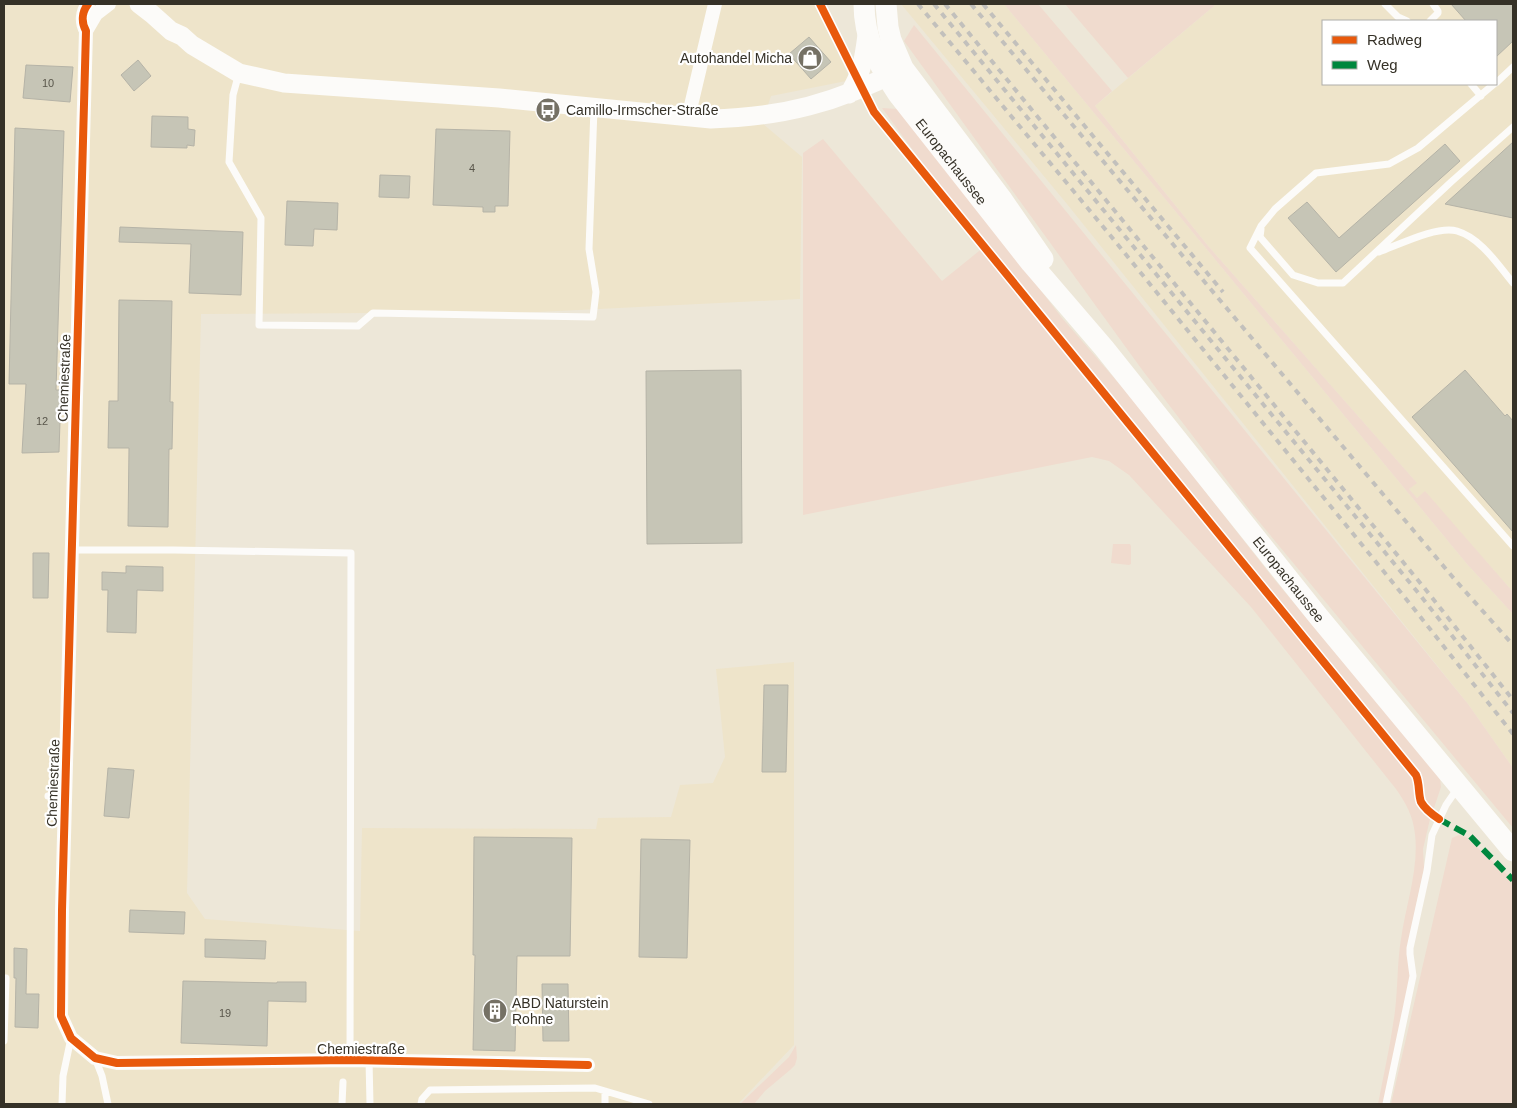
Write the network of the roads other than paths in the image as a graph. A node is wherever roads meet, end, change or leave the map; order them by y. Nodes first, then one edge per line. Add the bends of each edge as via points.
1 (88, 4) edge
2 (109, 4) edge
3 (139, 4) edge
4 (159, 4) edge
5 (715, 4) edge
6 (864, 4) edge
7 (886, 4) edge
8 (1385, 4) edge
9 (1432, 4) edge
10 (1405, 20) edge
11 (1431, 20) edge
12 (86, 31) junction
13 (867, 35) junction
14 (182, 36) junction
15 (1513, 66) edge
16 (239, 72) junction
17 (895, 73) junction
18 (1497, 81) edge
19 (1472, 85) edge
20 (1493, 85) edge
21 (849, 94) junction
22 (1481, 96) junction
23 (594, 108) junction
24 (688, 118) junction
25 (1513, 127) edge
26 (1261, 226) junction
27 (1374, 254) junction
28 (1513, 283) edge
29 (1513, 546) edge
30 (72, 550) junction
31 (1460, 787) junction
32 (48, 796) dead end
33 (65, 797) junction
34 (1513, 851) edge
35 (4, 978) edge
36 (71, 1038) junction
37 (4, 1041) edge
38 (95, 1058) junction
39 (350, 1060) junction
40 (369, 1060) junction
41 (588, 1065) dead end
42 (343, 1082) dead end
43 (604, 1091) junction
44 (62, 1104) edge
45 (108, 1104) edge
46 (342, 1104) edge
47 (370, 1104) edge
48 (421, 1104) edge
49 (605, 1104) edge
50 (649, 1104) edge
51 (1386, 1104) edge

1 - 12 street, Chemiestraße via 82,25
2 - 12 street via 96,14
3 - 14 street via 171,31
4 - 14 street
5 - 24 street
6 - 13 main road, Europachaussee
7 - 17 main road, Europachaussee via 888,27 896,54
8 - 10 lane
9 - 11 lane via 1438,13
12 - 30 street, Chemiestraße
13 - 17 main road, Europachaussee via 873,51
13 - 21 street via 863,66
14 - 16 street
15 - 18 lane
16 - 23 street via 284,83
16 - 23 lane via 233,95 229,162 261,218 259,325 358,326 374,313 593,317 596,292 589,249
17 - 21 street
17 - 31 main road, Europachaussee via 1016,219 1051,272 1068,305
19 - 22 lane
20 - 22 lane
21 - 24 street via 788,112 733,118
22 - 26 lane via 1418,148 1389,164 1316,172
23 - 24 street
25 - 27 lane
26 - 27 lane via 1260,238 1293,275 1318,283 1343,283
26 - 29 lane via 1250,248
27 - 28 lane via 1429,233 1456,230 1479,244
30 - 33 street, Chemiestraße
30 - 39 lane via 351,553
31 - 34 main road, Europachaussee
31 - 51 lane via 1446,805 1432,835 1410,948 1413,976
32 - 33 lane
33 - 36 street, Chemiestraße via 61,1016
35 - 37 lane
36 - 38 street, Chemiestraße
36 - 44 lane via 63,1076
38 - 39 street, Chemiestraße via 117,1063
38 - 45 lane
39 - 40 street, Chemiestraße
40 - 41 street, Chemiestraße
40 - 47 lane
42 - 46 lane
43 - 48 lane via 594,1088 430,1090
43 - 49 lane
43 - 50 lane

